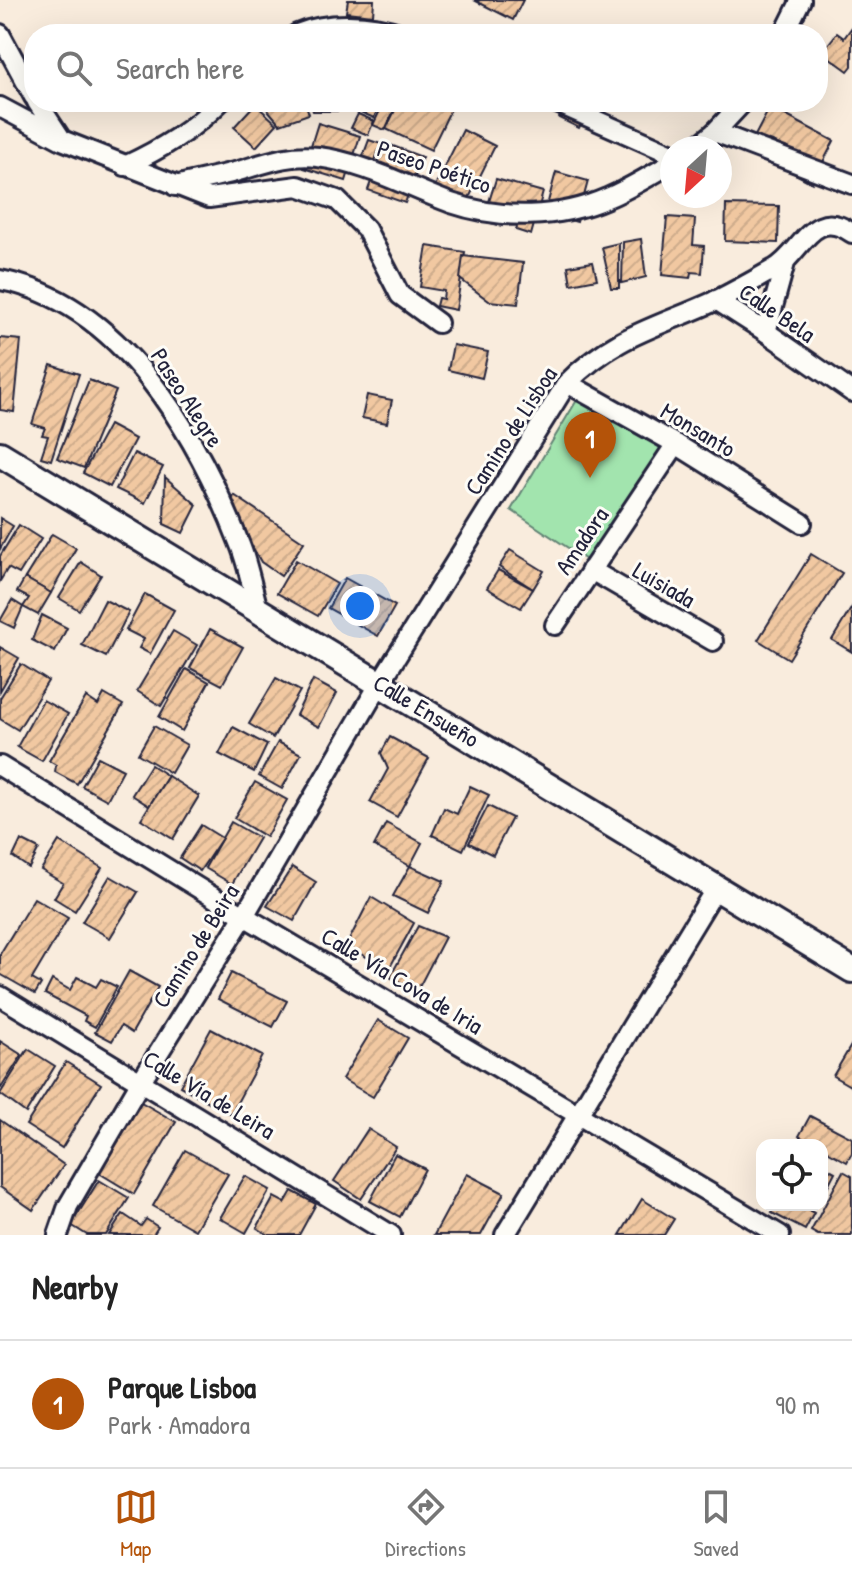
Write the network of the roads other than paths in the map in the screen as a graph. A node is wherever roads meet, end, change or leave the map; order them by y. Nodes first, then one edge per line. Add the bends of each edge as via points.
1 (801, 0) edge
2 (789, 24) edge
3 (0, 34) edge
4 (24, 78) edge
5 (0, 107) edge
6 (44, 112) edge
7 (210, 112) edge
8 (578, 112) edge
9 (734, 112) edge
10 (715, 132) junction
11 (710, 136) edge
12 (62, 140) junction
13 (660, 149) edge
14 (125, 166) junction
15 (660, 169) edge
16 (852, 184) edge
17 (175, 186) junction
18 (852, 233) edge
19 (785, 263) junction
20 (0, 280) edge
21 (716, 300) junction
22 (438, 323) dead end
23 (766, 332) junction
24 (567, 383) junction
25 (852, 392) edge
26 (676, 444) junction
27 (0, 454) edge
28 (802, 523) dead end
29 (591, 570) junction
30 (258, 609) junction
31 (555, 625) dead end
32 (713, 641) dead end
33 (380, 683) junction
34 (0, 766) edge
35 (716, 888) junction
36 (244, 916) junction
37 (852, 970) edge
38 (0, 996) edge
39 (141, 1081) junction
40 (579, 1114) junction
41 (58, 1235) edge
42 (391, 1235) edge
43 (505, 1235) edge
44 (780, 1235) edge

1 - 2 street
3 - 4 street
5 - 12 street
6 - 12 street
7 - 14 street via 191,130
8 - 13 street
9 - 10 street
10 - 11 street
10 - 16 street
12 - 14 street
14 - 17 street
15 - 17 street, Paseo Poético via 567,212 528,215 453,203 368,169 316,157 294,156
17 - 22 street via 217,199 298,186 337,200 366,229 400,295
18 - 19 street, Camino de Lisboa via 835,225 813,230
19 - 21 street, Camino de Lisboa
19 - 23 street
20 - 30 street, Paseo Alegre via 80,314 106,332 153,381 197,453 234,533
21 - 23 street, Calle Bela
21 - 24 street, Camino de Lisboa via 633,334 591,359
23 - 25 street, Calle Bela
24 - 26 street, Monsanto
24 - 33 street, Camino de Lisboa
26 - 28 street, Monsanto
26 - 29 street, Amadora
27 - 30 street, Calle Ensueño
29 - 31 street, Amadora
29 - 32 street, Luisiada
30 - 33 street, Calle Ensueño
33 - 35 street, Calle Ensueño
33 - 36 street, Camino de Beira
34 - 36 street, Calle Vía Cova de Iria
35 - 37 street, Calle Ensueño
35 - 40 street
36 - 39 street, Camino de Beira
36 - 40 street, Calle Vía Cova de Iria
38 - 39 street, Calle Vía de Leira
39 - 41 street, Camino de Beira via 68,1206
39 - 42 street, Calle Vía de Leira
40 - 43 street
40 - 44 street, Calle Vía Cova de Iria

